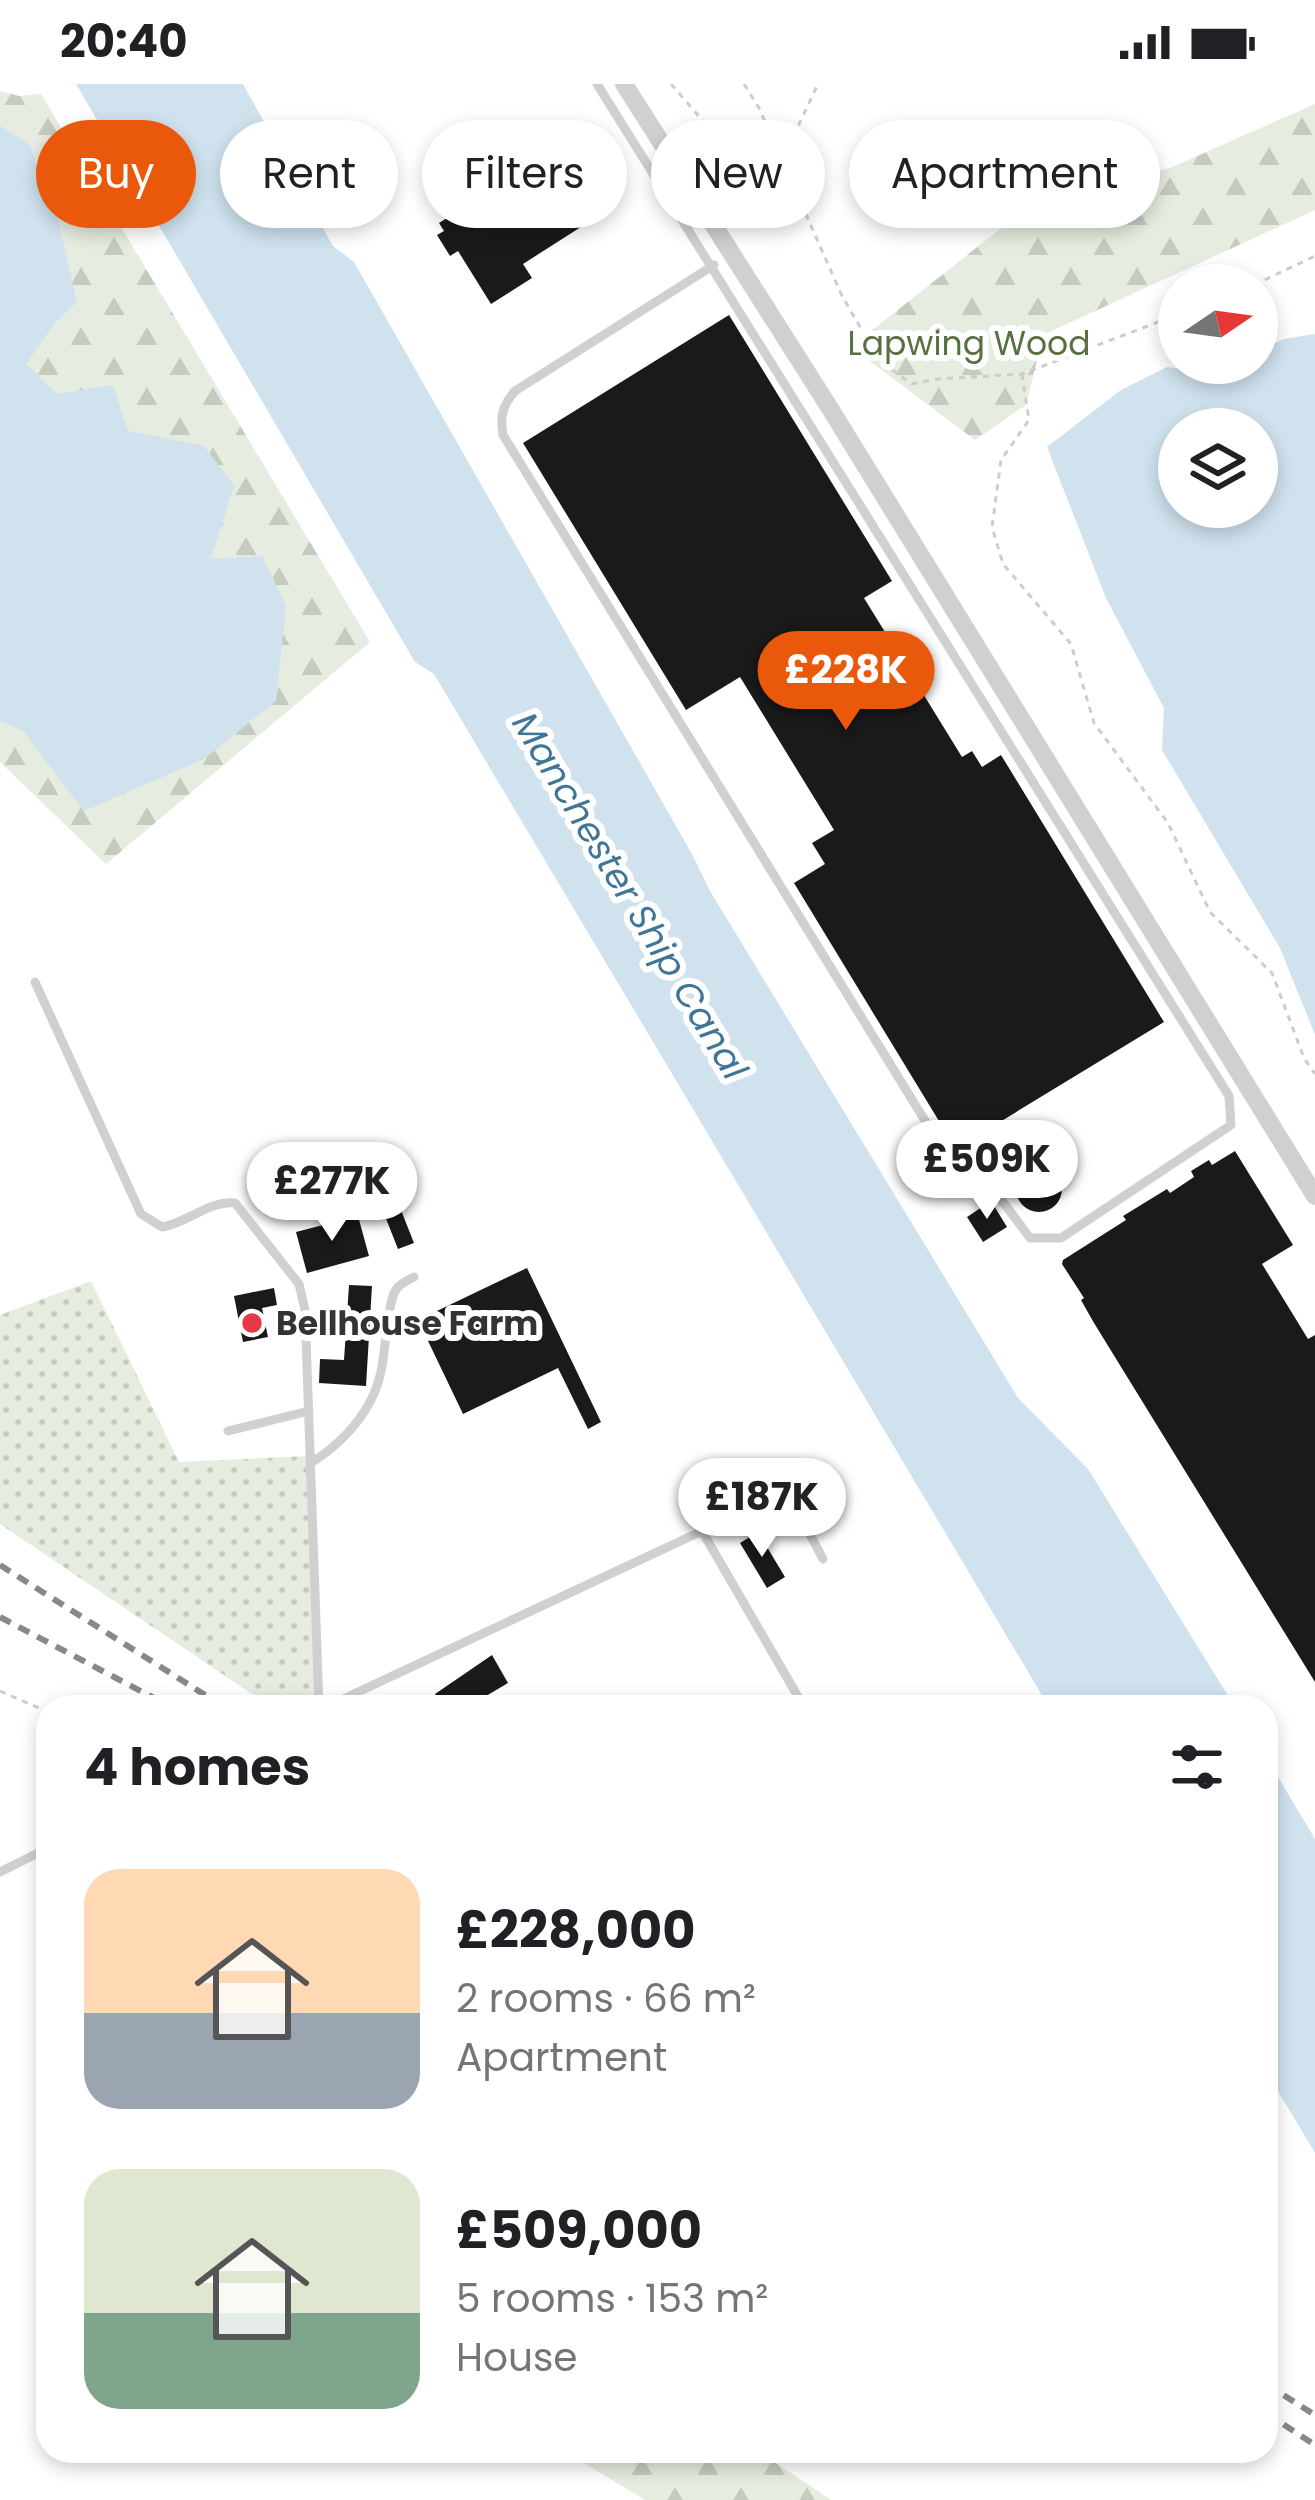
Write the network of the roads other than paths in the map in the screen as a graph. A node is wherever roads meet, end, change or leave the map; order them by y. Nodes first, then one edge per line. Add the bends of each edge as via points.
1 (597, 84) edge
2 (625, 84) edge
3 (714, 265) junction
4 (35, 982) dead end
5 (1315, 1196) edge
6 (414, 1277) dead end
7 (309, 1411) junction
8 (228, 1431) dead end
9 (311, 1463) junction
10 (820, 1470) dead end
11 (785, 1487) junction
12 (702, 1531) junction
13 (823, 1559) dead end
14 (321, 1695) edge
15 (348, 1695) edge
16 (797, 1695) edge
17 (36, 1854) edge
18 (0, 1872) edge

1 - 3 lane
2 - 5 street
3 - 3 lane via 515,391 500,419 502,435 948,1158 997,1194 1030,1238 1061,1238 1231,1125 1229,1096
4 - 7 lane via 142,1214 162,1227 236,1203 298,1285
6 - 9 lane via 393,1293 372,1398 356,1425
7 - 8 lane
7 - 9 lane
9 - 14 lane
10 - 11 lane
11 - 12 lane
11 - 13 lane
12 - 15 lane
12 - 16 lane
17 - 18 lane

